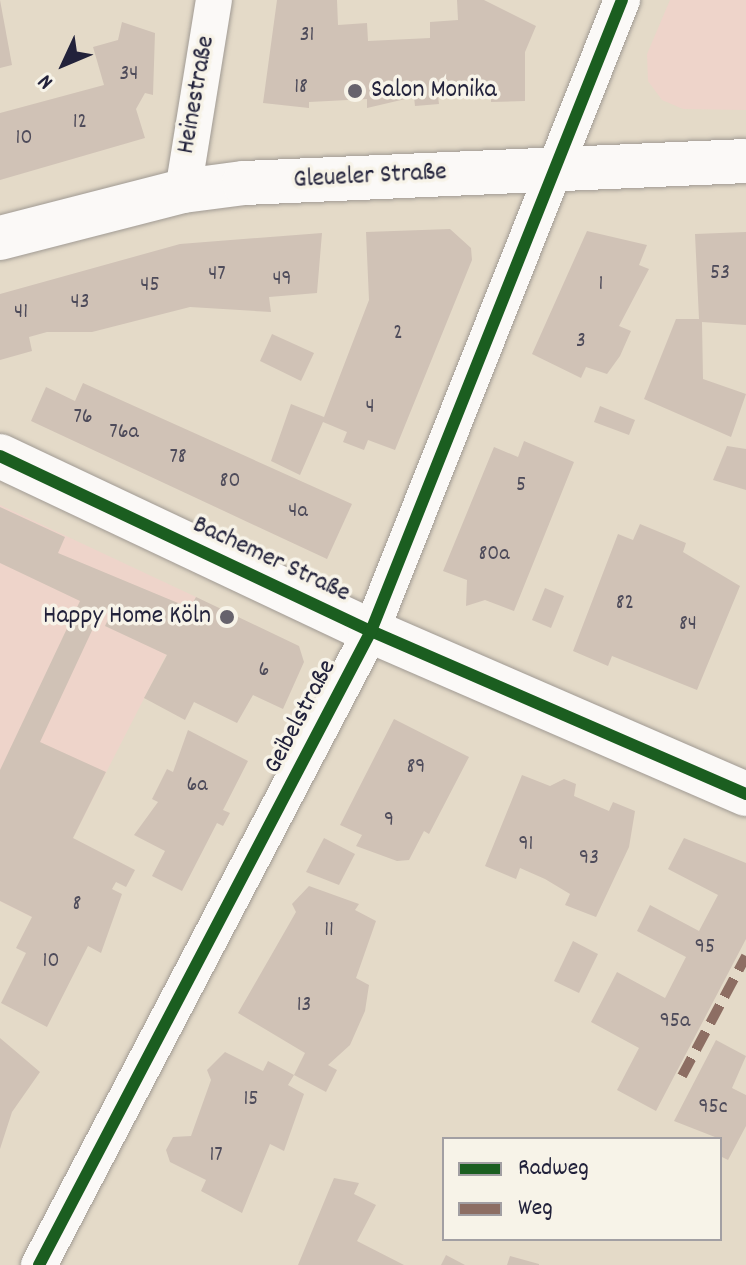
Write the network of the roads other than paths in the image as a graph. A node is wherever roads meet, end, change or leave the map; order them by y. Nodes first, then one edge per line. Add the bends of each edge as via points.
1 (214, 0) edge
2 (622, 0) edge
3 (746, 161) edge
4 (558, 169) junction
5 (183, 191) junction
6 (0, 238) edge
7 (0, 456) edge
8 (371, 631) junction
9 (746, 794) edge
10 (39, 1265) edge

1 - 5 street, Heinestraße
2 - 4 street, Geibelstraße
3 - 4 street, Gleueler Straße
4 - 5 street, Gleueler Straße
4 - 8 street, Geibelstraße
5 - 6 street, Gleueler Straße
7 - 8 street, Bachemer Straße
8 - 9 street, Bachemer Straße
8 - 10 street, Geibelstraße

